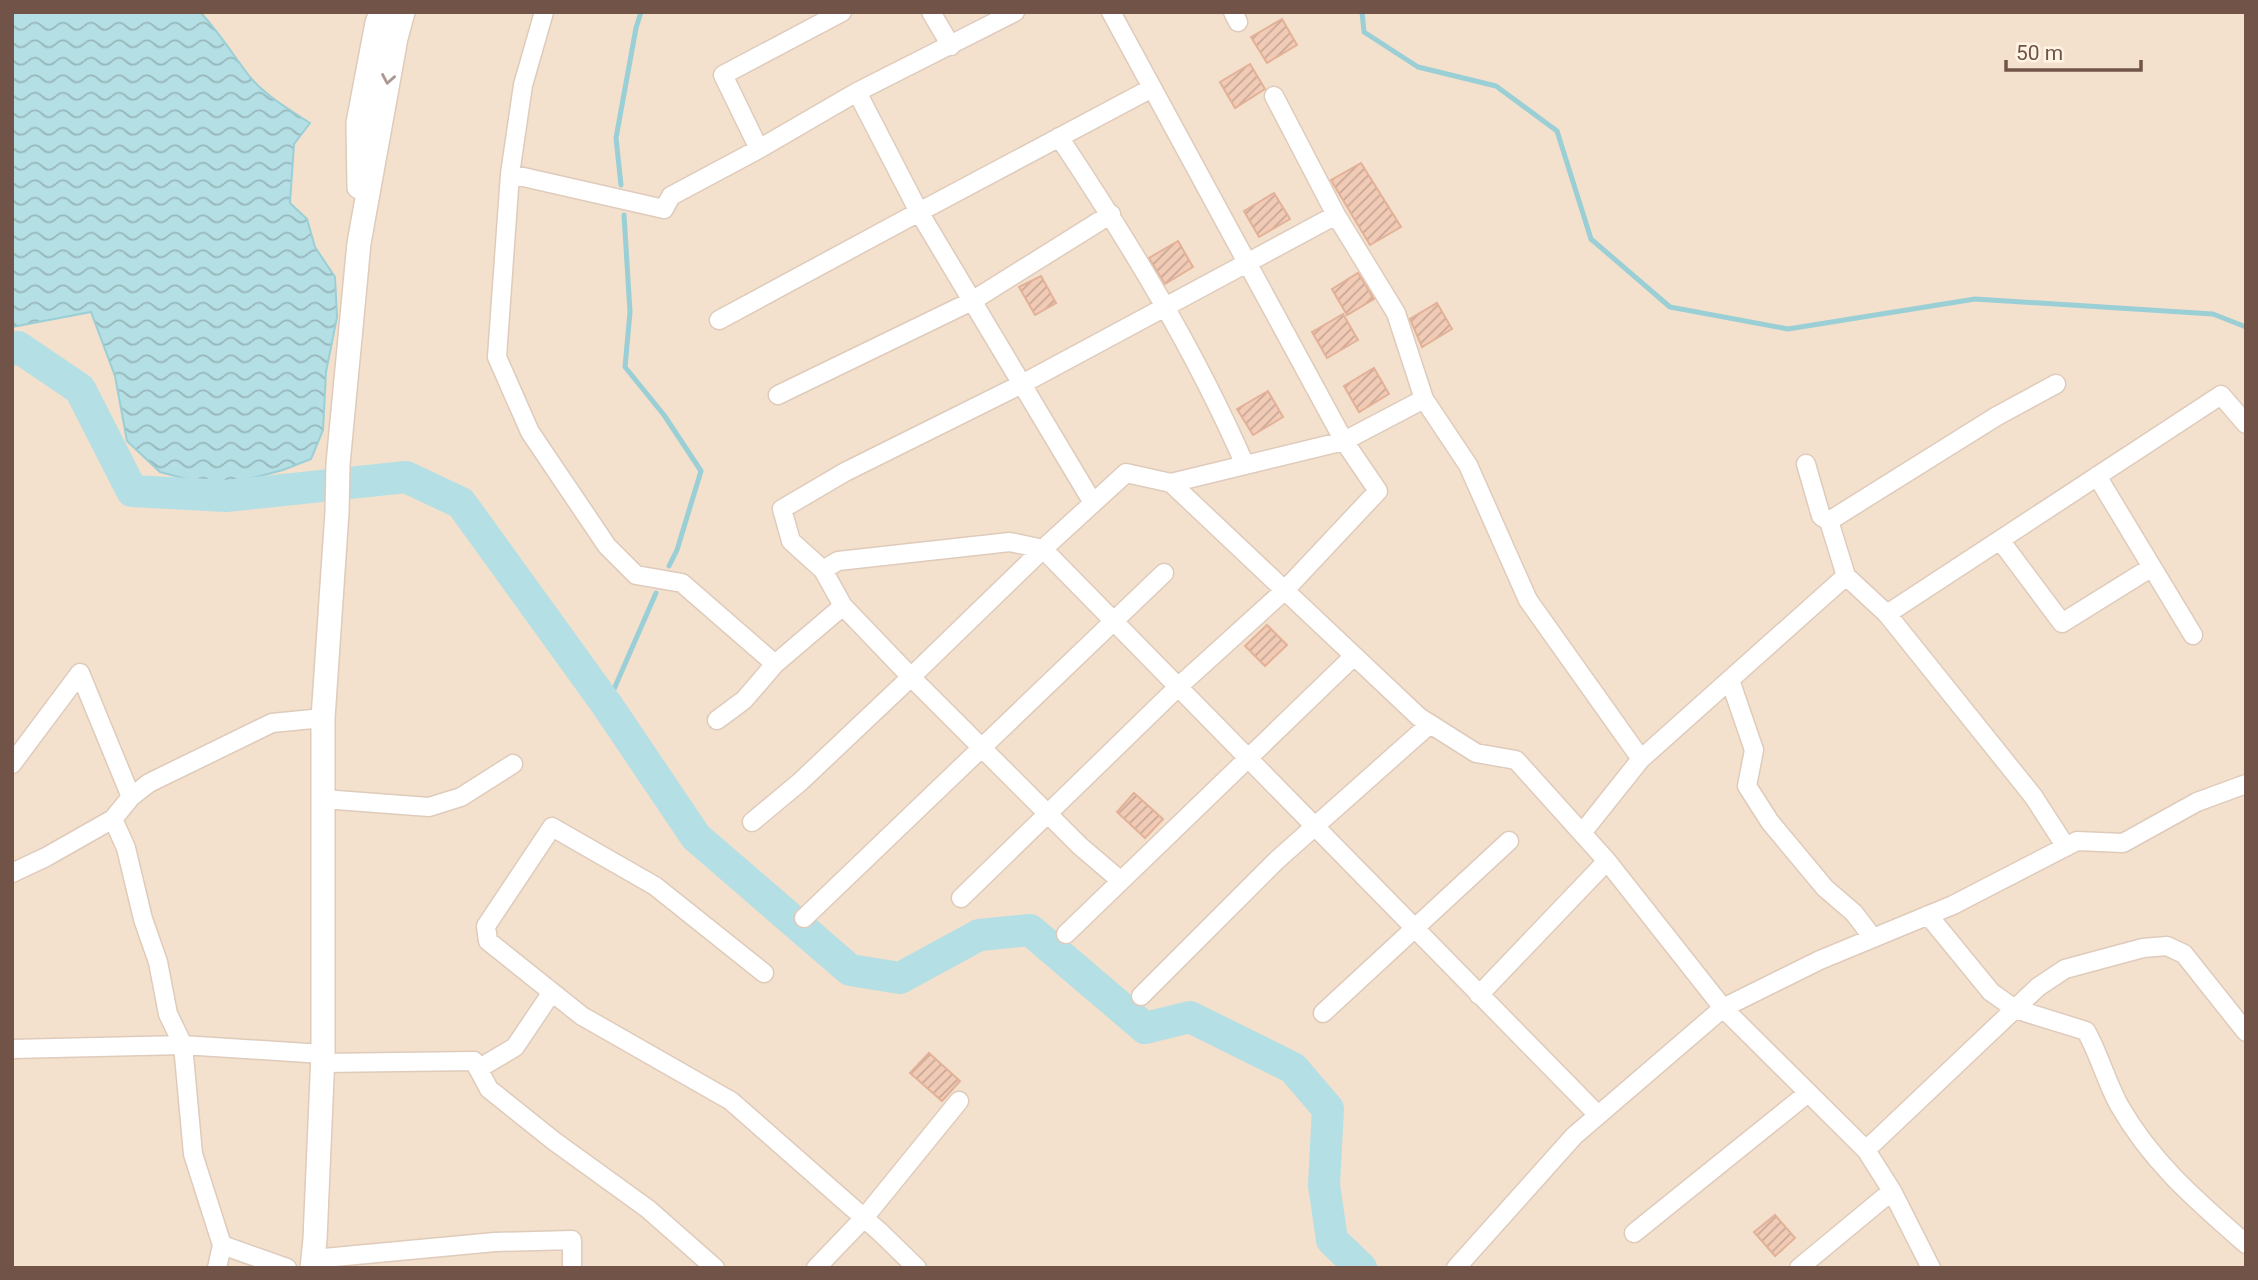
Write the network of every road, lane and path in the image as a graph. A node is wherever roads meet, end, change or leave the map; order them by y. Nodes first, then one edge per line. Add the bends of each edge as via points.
1 (381, 12) edge
2 (403, 12) edge
3 (544, 12) edge
4 (842, 12) edge
5 (931, 12) edge
6 (1015, 12) edge
7 (1111, 12) edge
8 (951, 47) junction
9 (1153, 88) junction
10 (857, 92) junction
11 (1274, 96) dead end
12 (1059, 138) junction
13 (759, 149) junction
14 (510, 174) junction
15 (919, 212) junction
16 (1111, 214) junction
17 (1336, 215) junction
18 (359, 243) junction
19 (1247, 262) junction
20 (972, 300) junction
21 (1164, 306) junction
22 (719, 320) dead end
23 (1022, 384) junction
24 (2056, 384) dead end
25 (778, 395) dead end
26 (1424, 399) junction
27 (2246, 424) edge
28 (1344, 441) junction
29 (1805, 464) dead end
30 (1245, 465) junction
31 (2097, 476) junction
32 (1171, 483) junction
33 (1093, 503) junction
34 (1829, 521) junction
35 (2000, 540) junction
36 (1043, 549) junction
37 (2152, 567) junction
38 (823, 569) junction
39 (1164, 573) dead end
40 (1846, 576) junction
41 (1285, 590) junction
42 (843, 607) junction
43 (1887, 614) junction
44 (1112, 620) junction
45 (2193, 635) dead end
46 (1354, 656) junction
47 (775, 664) junction
48 (911, 677) junction
49 (1730, 680) junction
50 (1178, 687) junction
51 (323, 719) junction
52 (717, 720) dead end
53 (1430, 724) junction
54 (980, 747) junction
55 (1248, 760) junction
56 (1641, 760) junction
57 (12, 764) edge
58 (513, 764) dead end
59 (2246, 784) edge
60 (131, 797) junction
61 (323, 799) junction
62 (1048, 814) junction
63 (113, 819) junction
64 (752, 822) dead end
65 (1314, 827) junction
66 (1582, 833) junction
67 (1509, 841) dead end
68 (2066, 847) junction
69 (1607, 860) junction
70 (12, 873) edge
71 (1121, 881) junction
72 (961, 898) dead end
73 (1928, 915) junction
74 (804, 918) dead end
75 (1415, 929) junction
76 (1066, 934) dead end
77 (1873, 938) junction
78 (764, 973) dead end
79 (552, 992) junction
80 (1479, 995) junction
81 (1141, 996) dead end
82 (1723, 1008) junction
83 (2015, 1009) junction
84 (1323, 1013) dead end
85 (2246, 1032) edge
86 (183, 1045) junction
87 (12, 1049) edge
88 (323, 1059) junction
89 (478, 1069) junction
90 (1808, 1093) junction
91 (959, 1101) dead end
92 (1598, 1115) junction
93 (1866, 1150) junction
94 (1892, 1191) junction
95 (864, 1218) junction
96 (1634, 1233) dead end
97 (2246, 1244) edge
98 (222, 1245) junction
99 (312, 1264) edge
100 (217, 1268) edge
101 (287, 1268) edge
102 (572, 1268) edge
103 (715, 1268) edge
104 (816, 1268) edge
105 (917, 1268) edge
106 (1456, 1268) edge
107 (1798, 1268) edge
108 (1931, 1268) edge

1 - 18 street via 358,123
2 -> 18 street
3 - 14 street via 523,85
4 - 13 street via 723,75
5 - 8 street
6 - 8 street
7 - 9 street
8 - 10 street
9 - 12 street
9 - 19 street
10 - 13 street
10 - 15 street
11 - 17 street
12 - 15 street
12 - 16 street
13 - 14 street via 671,196 664,209
14 - 47 street via 498,357 530,432 607,546 636,575 682,583
15 - 20 street
15 - 22 street
16 - 20 street
16 - 21 street
17 - 19 street
17 - 26 street via 1396,313
18 - 51 street via 338,464
19 - 21 street
19 - 28 street
20 - 23 street
20 - 25 street
21 - 23 street
21 - 30 street via 1219,406
23 - 33 street
23 - 38 street via 845,472 782,509 791,541
24 - 34 street
26 - 28 street
26 - 56 street via 1468,465 1528,600
27 - 31 street via 2221,395
28 - 30 street
28 - 41 street via 1378,491
29 - 34 street via 1821,516
30 - 32 street
31 - 35 street
31 - 37 street
32 - 33 street via 1126,473
32 - 41 street
33 - 36 street
34 - 40 street
35 - 37 street via 2062,623
35 - 43 street
36 - 38 street via 1010,542 838,561
36 - 44 street
36 - 48 street
37 - 45 street
38 - 42 street
39 - 44 street
40 - 43 street
40 - 49 street
41 - 46 street
41 - 50 street
42 - 47 street
42 - 48 street
43 - 68 street via 2033,796
44 - 50 street
44 - 54 street
46 - 53 street
46 - 55 street
47 - 52 street via 744,700
48 - 54 street
48 - 64 street
49 - 56 street
49 - 77 street via 1754,750 1746,786 1825,888 1854,913
50 - 55 street
50 - 62 street
51 - 60 street via 272,723 149,783
51 - 61 street
53 - 65 street
53 - 66 street via 1476,753 1516,760
54 - 62 street
54 - 74 street
55 - 65 street
55 - 71 street
56 - 66 street
57 - 60 street via 80,673
58 - 61 street via 461,797 429,807
59 - 68 street via 2197,802 2123,843 2077,841
60 - 63 street
61 - 88 street
62 - 71 street
62 - 72 street
63 - 70 street
63 - 86 street via 126,848 158,962 167,1014
65 - 75 street
65 - 81 street
66 - 69 street
67 - 75 street
68 - 73 street
69 - 80 street
69 - 82 street
71 - 76 street
73 - 77 street
73 - 83 street via 1991,992
75 - 80 street
75 - 84 street
77 - 82 street
78 - 79 street via 655,886 552,827 486,926 488,941
79 - 89 street via 515,1047
79 - 95 street via 582,1016 731,1101
80 - 92 street
82 - 90 street
82 - 92 street
83 - 85 street via 2065,969 2167,946 2184,954
83 - 93 street
83 - 97 street via 2086,1031 2119,1104 2150,1150 2179,1186
86 - 87 street
86 - 88 street
86 - 98 street via 193,1154
88 - 89 street via 474,1061
88 - 99 street
89 - 103 street via 489,1089 648,1209
90 - 93 street
90 - 96 street
91 - 95 street
92 - 106 street
93 - 94 street
94 - 107 street
94 - 108 street
95 - 104 street
95 - 105 street
98 - 100 street
98 - 101 street
99 - 102 street via 495,1242 572,1240

